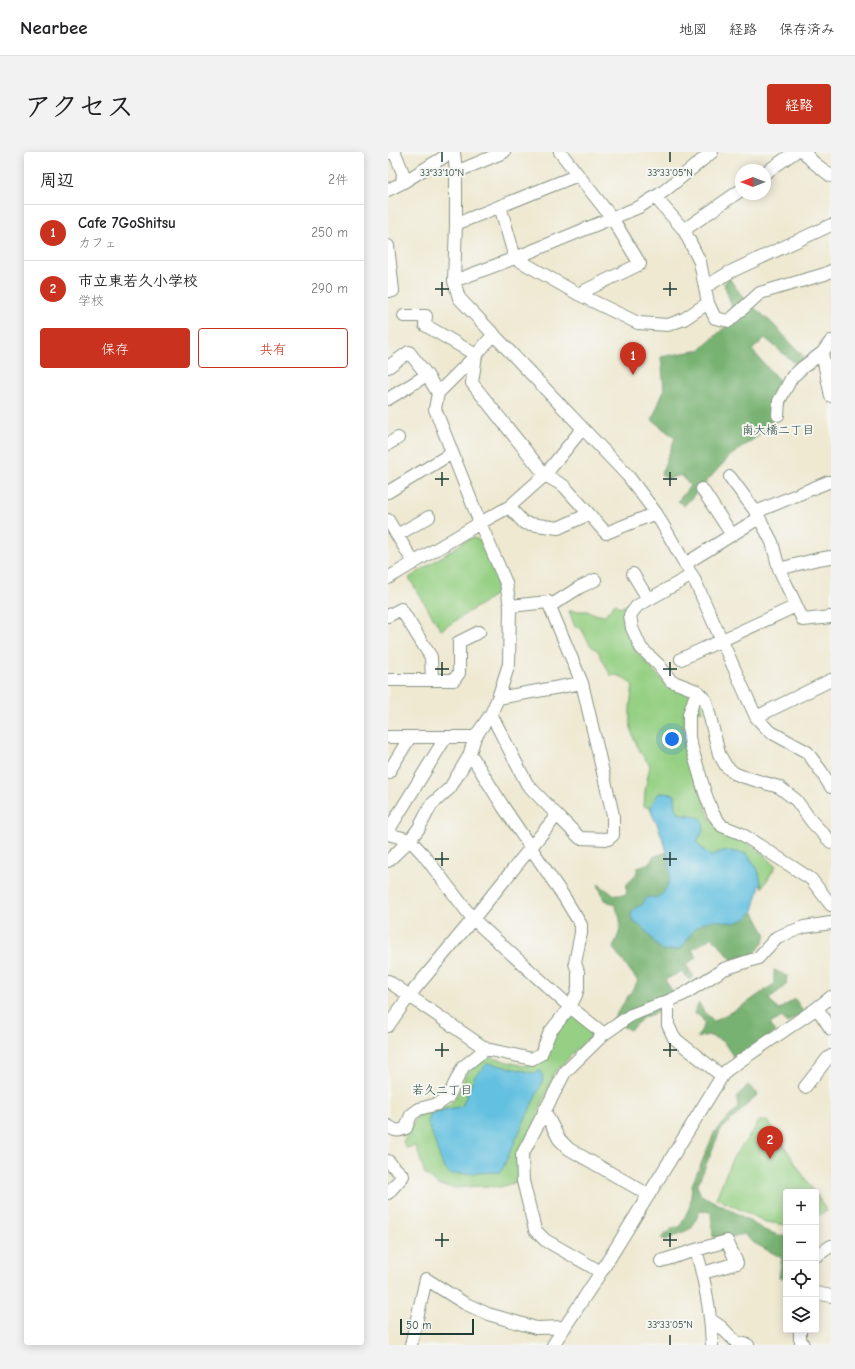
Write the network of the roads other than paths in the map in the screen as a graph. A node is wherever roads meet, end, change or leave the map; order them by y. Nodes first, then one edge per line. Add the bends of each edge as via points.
1 (453, 152) edge
2 (504, 152) edge
3 (560, 152) edge
4 (712, 152) edge
5 (796, 152) edge
6 (804, 152) edge
7 (388, 153) edge
8 (771, 169) edge
9 (456, 172) junction
10 (578, 174) junction
11 (831, 176) edge
12 (402, 183) junction
13 (388, 190) edge
14 (735, 194) edge
15 (655, 197) junction
16 (500, 206) junction
17 (612, 218) junction
18 (456, 224) junction
19 (831, 225) edge
20 (684, 230) junction
21 (388, 246) edge
22 (515, 258) junction
23 (831, 271) edge
24 (454, 281) junction
25 (705, 287) junction
26 (388, 291) edge
27 (578, 294) junction
28 (708, 303) junction
29 (404, 316) dead end
30 (494, 334) junction
31 (831, 341) edge
32 (822, 353) junction
33 (476, 355) junction
34 (388, 367) edge
35 (427, 375) junction
36 (438, 393) junction
37 (831, 396) edge
38 (388, 399) edge
39 (778, 415) dead end
40 (582, 429) junction
41 (452, 453) junction
42 (545, 475) junction
43 (730, 477) dead end
44 (831, 482) edge
45 (702, 489) dead end
46 (388, 492) edge
47 (509, 507) junction
48 (656, 513) junction
49 (589, 514) junction
50 (758, 515) junction
51 (429, 517) dead end
52 (388, 520) edge
53 (480, 523) junction
54 (397, 535) junction
55 (732, 535) junction
56 (831, 557) edge
57 (414, 563) junction
58 (685, 564) junction
59 (779, 569) junction
60 (633, 574) dead end
61 (692, 575) junction
62 (388, 578) edge
63 (595, 580) dead end
64 (648, 600) junction
65 (510, 606) junction
66 (550, 606) junction
67 (796, 606) junction
68 (388, 616) edge
69 (831, 618) edge
70 (479, 632) dead end
71 (722, 639) junction
72 (681, 658) dead end
73 (388, 680) edge
74 (432, 680) junction
75 (831, 680) edge
76 (582, 683) junction
77 (698, 691) junction
78 (498, 698) junction
79 (491, 714) junction
80 (756, 717) junction
81 (388, 737) edge
82 (410, 737) junction
83 (446, 737) junction
84 (475, 737) junction
85 (469, 756) junction
86 (826, 768) edge
87 (388, 773) edge
88 (831, 787) edge
89 (557, 815) junction
90 (388, 832) edge
91 (410, 840) junction
92 (831, 842) edge
93 (530, 848) junction
94 (388, 861) edge
95 (831, 905) edge
96 (473, 919) junction
97 (831, 923) edge
98 (388, 982) edge
99 (409, 996) junction
100 (831, 997) edge
101 (668, 1001) junction
102 (570, 1007) junction
103 (817, 1008) junction
104 (388, 1026) edge
105 (831, 1029) edge
106 (604, 1034) junction
107 (486, 1048) junction
108 (831, 1056) edge
109 (722, 1076) junction
110 (805, 1087) dead end
111 (544, 1110) junction
112 (388, 1126) edge
113 (388, 1161) edge
114 (388, 1193) edge
115 (648, 1195) junction
116 (831, 1246) edge
117 (696, 1250) junction
118 (819, 1254) edge
119 (661, 1261) dead end
120 (601, 1272) junction
121 (703, 1273) junction
122 (819, 1294) edge
123 (831, 1296) edge
124 (711, 1320) junction
125 (565, 1327) junction
126 (800, 1333) edge
127 (411, 1345) edge
128 (554, 1345) edge
129 (712, 1345) edge
130 (748, 1345) edge
131 (803, 1345) edge

1 - 9 street
1 - 12 street
2 - 9 street
3 - 10 street
4 - 15 street
5 - 8 street
6 - 11 street
7 - 12 street via 395,153 403,173
9 - 18 street
10 - 16 street
10 - 17 street
12 - 13 street
14 - 20 street
15 - 17 street
15 - 20 street
16 - 18 street
16 - 22 street
17 - 22 street
17 - 27 street via 640,264
18 - 24 street
19 - 25 street via 730,272
20 - 25 street via 700,262
21 - 26 street via 393,291
22 - 24 street
22 - 27 street
23 - 28 street via 760,292 729,321 715,318
24 - 30 street via 458,298
25 - 28 street
27 - 28 street via 638,323 668,325 684,319
29 - 33 street via 426,316 425,325
30 - 33 street
30 - 40 street
31 - 32 street
32 - 37 street
32 - 39 street via 792,377 779,402
33 - 36 street
33 - 42 street via 472,383
34 - 35 street via 409,352
35 - 36 street
35 - 38 street
36 - 41 street via 435,409
40 - 42 street
40 - 48 street via 628,476
41 - 46 street
41 - 53 street
42 - 47 street
42 - 49 street via 564,486
43 - 50 street
44 - 50 street
45 - 55 street
47 - 49 street via 524,523 558,528
47 - 53 street
48 - 49 street via 606,533
48 - 58 street
50 - 55 street
50 - 59 street via 772,542
51 - 54 street
52 - 54 street
53 - 57 street
53 - 65 street via 506,583
54 - 57 street
55 - 58 street
56 - 59 street
57 - 62 street
58 - 61 street
59 - 67 street
60 - 64 street
61 - 64 street
61 - 71 street
63 - 66 street
64 - 77 street via 637,606 630,615 632,628 641,648 671,681
65 - 66 street via 548,602
65 - 78 street via 509,664
66 - 76 street
67 - 69 street via 803,620
67 - 71 street
68 - 74 street via 401,609 431,657
70 - 74 street via 459,642 458,672 454,680
71 - 72 street
71 - 80 street
73 - 74 street
75 - 80 street
76 - 78 street
76 - 89 street via 613,815 613,835 608,839 580,838
77 - 92 street via 706,701 719,754 726,766 741,776 779,786 796,800
77 - 95 street via 689,714 689,738 713,814 722,826 740,833 811,879
78 - 79 street
79 - 84 street
79 - 89 street via 527,784
80 - 86 street via 769,731 807,752
81 - 82 street
82 - 83 street
82 - 87 street
83 - 84 street
83 - 90 street
84 - 85 street
85 - 91 street via 450,788 431,805
85 - 93 street via 473,758
86 - 88 street
89 - 93 street
90 - 91 street
91 - 94 street
91 - 96 street
93 - 96 street
93 - 102 street via 581,925 575,963 578,988
96 - 99 street
96 - 102 street
97 - 101 street via 804,927 777,937 758,958 724,970
98 - 99 street
99 - 104 street
99 - 107 street
100 - 103 street
101 - 106 street via 631,1015
101 - 109 street via 668,1025 674,1038
102 - 106 street
102 - 107 street via 550,1032 540,1054 532,1059
103 - 105 street
103 - 109 street
106 - 111 street via 565,1072
107 - 112 street via 463,1067 448,1097 438,1104 419,1108 411,1115 406,1128 400,1131
108 - 110 street
109 - 115 street
111 - 115 street via 559,1139 569,1149
111 - 120 street via 522,1155 522,1181 535,1230 545,1240
113 - 114 street via 403,1176
115 - 120 street
116 - 118 street
117 - 119 street
117 - 121 street
117 - 121 street via 727,1241 737,1263
120 - 125 street
121 - 124 street
122 - 123 street
124 - 129 street
124 - 130 street via 736,1342
125 - 127 street via 536,1328 488,1314 464,1303 426,1279
125 - 128 street
126 - 131 street

